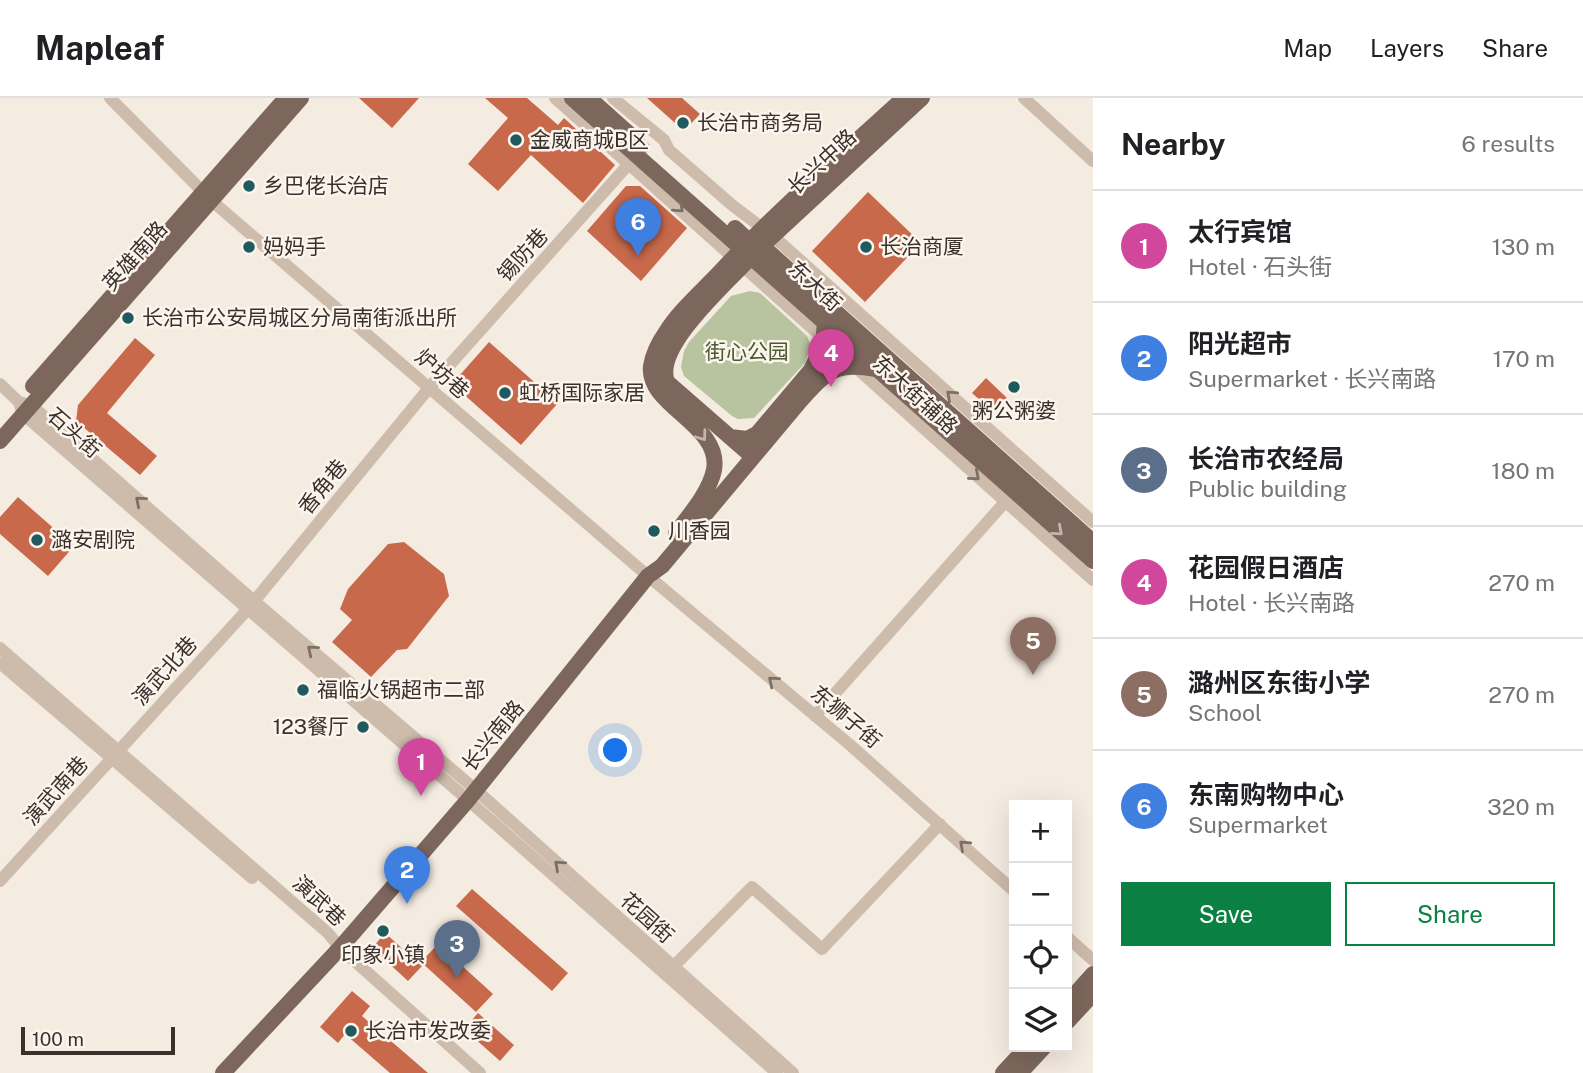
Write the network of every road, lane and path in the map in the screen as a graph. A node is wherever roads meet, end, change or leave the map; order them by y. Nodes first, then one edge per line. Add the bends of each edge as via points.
1 (110, 98) edge
2 (286, 98) edge
3 (300, 98) edge
4 (555, 98) edge
5 (572, 98) edge
6 (589, 98) edge
7 (613, 98) edge
8 (904, 98) edge
9 (922, 98) edge
10 (1024, 98) edge
11 (638, 156) junction
12 (1093, 161) edge
13 (207, 197) junction
14 (752, 247) junction
15 (824, 330) junction
16 (853, 365) junction
17 (875, 369) junction
18 (0, 384) edge
19 (429, 388) junction
20 (24, 407) junction
21 (0, 425) edge
22 (730, 437) junction
23 (0, 442) edge
24 (753, 457) junction
25 (1004, 502) junction
26 (1093, 522) edge
27 (1093, 542) edge
28 (1093, 561) edge
29 (648, 576) junction
30 (1093, 580) edge
31 (250, 605) junction
32 (0, 648) edge
33 (0, 663) edge
34 (815, 716) junction
35 (115, 754) junction
36 (472, 795) junction
37 (940, 824) junction
38 (0, 881) edge
39 (1009, 886) edge
40 (1072, 941) edge
41 (340, 948) junction
42 (1093, 960) edge
43 (669, 971) junction
44 (1093, 974) edge
45 (1093, 994) edge
46 (1072, 997) edge
47 (1072, 1017) edge
48 (1022, 1052) edge
49 (1039, 1052) edge
50 (223, 1073) edge
51 (480, 1073) edge
52 (777, 1073) edge
53 (793, 1073) edge
54 (1003, 1073) edge
55 (1020, 1073) edge

1 - 13 street, 炉坊巷
2 - 13 main road, 英雄南路
3 - 13 main road, 英雄南路
4 - 11 street, 东大街辅路
5 - 11 main road, 东大街
6 - 11 main road, 东大街
7 - 14 street, 东大街辅路 via 732,205
8 - 14 main road, 长兴中路
9 - 14 main road, 长兴中路
10 - 12 street
11 - 14 main road, 东大街
11 -> 14 street, 东大街辅路
11 - 19 street, 锡防巷
13 - 19 street, 炉坊巷
13 - 20 main road, 英雄南路
14 - 15 main road, 东大街
14 - 22 main road via 685,328 664,369 667,382
26 -> 14 street, 东大街辅路
14 - 27 main road, 东大街
14 -> 29 main road, 长兴南路 via 675,320 653,357 656,389 699,430 713,454 714,468 700,501
15 - 16 street, 东大街辅路
15 - 17 main road, 东大街
15 - 22 main road via 820,355 811,370 757,434 747,439
16 - 17 main road
16 - 24 main road, 长兴南路 via 820,380
16 -> 25 street, 东大街辅路
17 -> 28 main road, 东大街
18 - 20 street, 石头街
19 - 29 street, 炉坊巷
19 - 31 street, 香角巷
20 - 21 main road, 英雄南路
20 - 23 main road, 英雄南路
20 - 31 street, 石头街
22 - 24 main road
24 - 29 main road, 长兴南路 via 662,566
25 - 30 street, 东大街辅路
25 - 34 street
34 -> 29 street, 东狮子街
29 - 36 main road, 长兴南路
31 - 35 street, 演武北巷
31 - 36 street, 石头街
32 - 35 street, 演武巷
33 - 35 street, 演武巷
34 - 37 street, 东狮子街
35 - 38 street, 演武南巷
35 - 41 street, 演武巷
36 - 41 main road, 长兴南路
36 - 43 street, 花园街
39 -> 37 street, 东狮子街
37 - 43 street via 822,949 751,887
40 - 42 street
41 - 50 main road, 长兴南路
41 - 51 street, 演武巷
43 - 52 street, 花园街
43 - 53 street, 花园街
44 - 46 main road
45 - 47 main road
48 - 54 main road
49 - 55 main road

